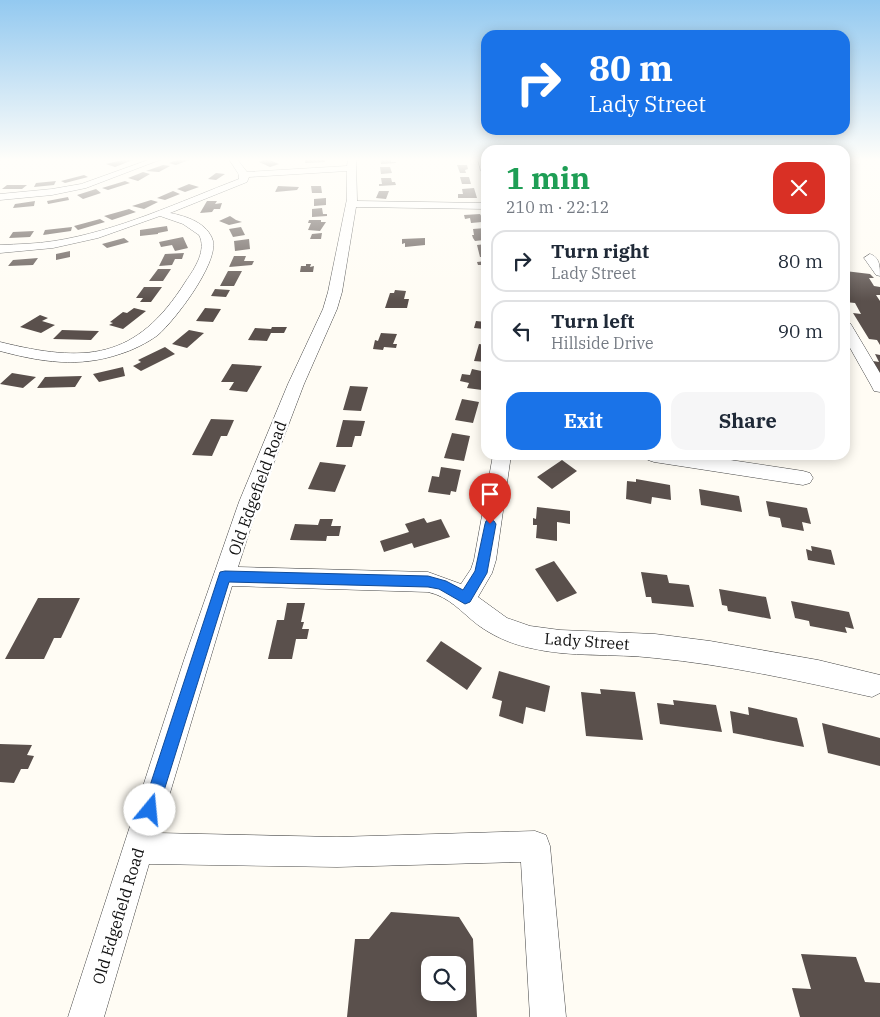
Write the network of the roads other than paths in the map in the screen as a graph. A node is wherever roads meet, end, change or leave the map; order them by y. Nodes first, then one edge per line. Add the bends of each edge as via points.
1 (174, 206) edge
2 (351, 206) edge
3 (159, 213) junction
4 (0, 249) edge
5 (870, 258) dead end
6 (880, 272) edge
7 (850, 335) edge
8 (0, 346) edge
9 (880, 387) edge
10 (501, 460) edge
11 (686, 460) edge
12 (803, 478) dead end
13 (225, 576) junction
14 (465, 598) junction
15 (872, 684) dead end
16 (138, 848) junction
17 (86, 1017) edge
18 (548, 1017) edge

1 - 3 street
2 - 13 street, Old Edgefield Road via 330,309 296,384
3 - 4 street via 115,230 76,240
3 - 8 street via 192,225 204,234 208,244 205,260 161,325 126,347 81,359 49,358
5 - 6 street
7 - 9 street
10 - 14 street via 485,560
11 - 12 street
13 - 14 street, Lady Street via 428,582 442,584
13 - 16 street, Old Edgefield Road
14 - 15 street, Lady Street via 494,623 530,637 696,651 788,665
16 - 17 street, Old Edgefield Road
16 - 18 street via 337,852 535,846

